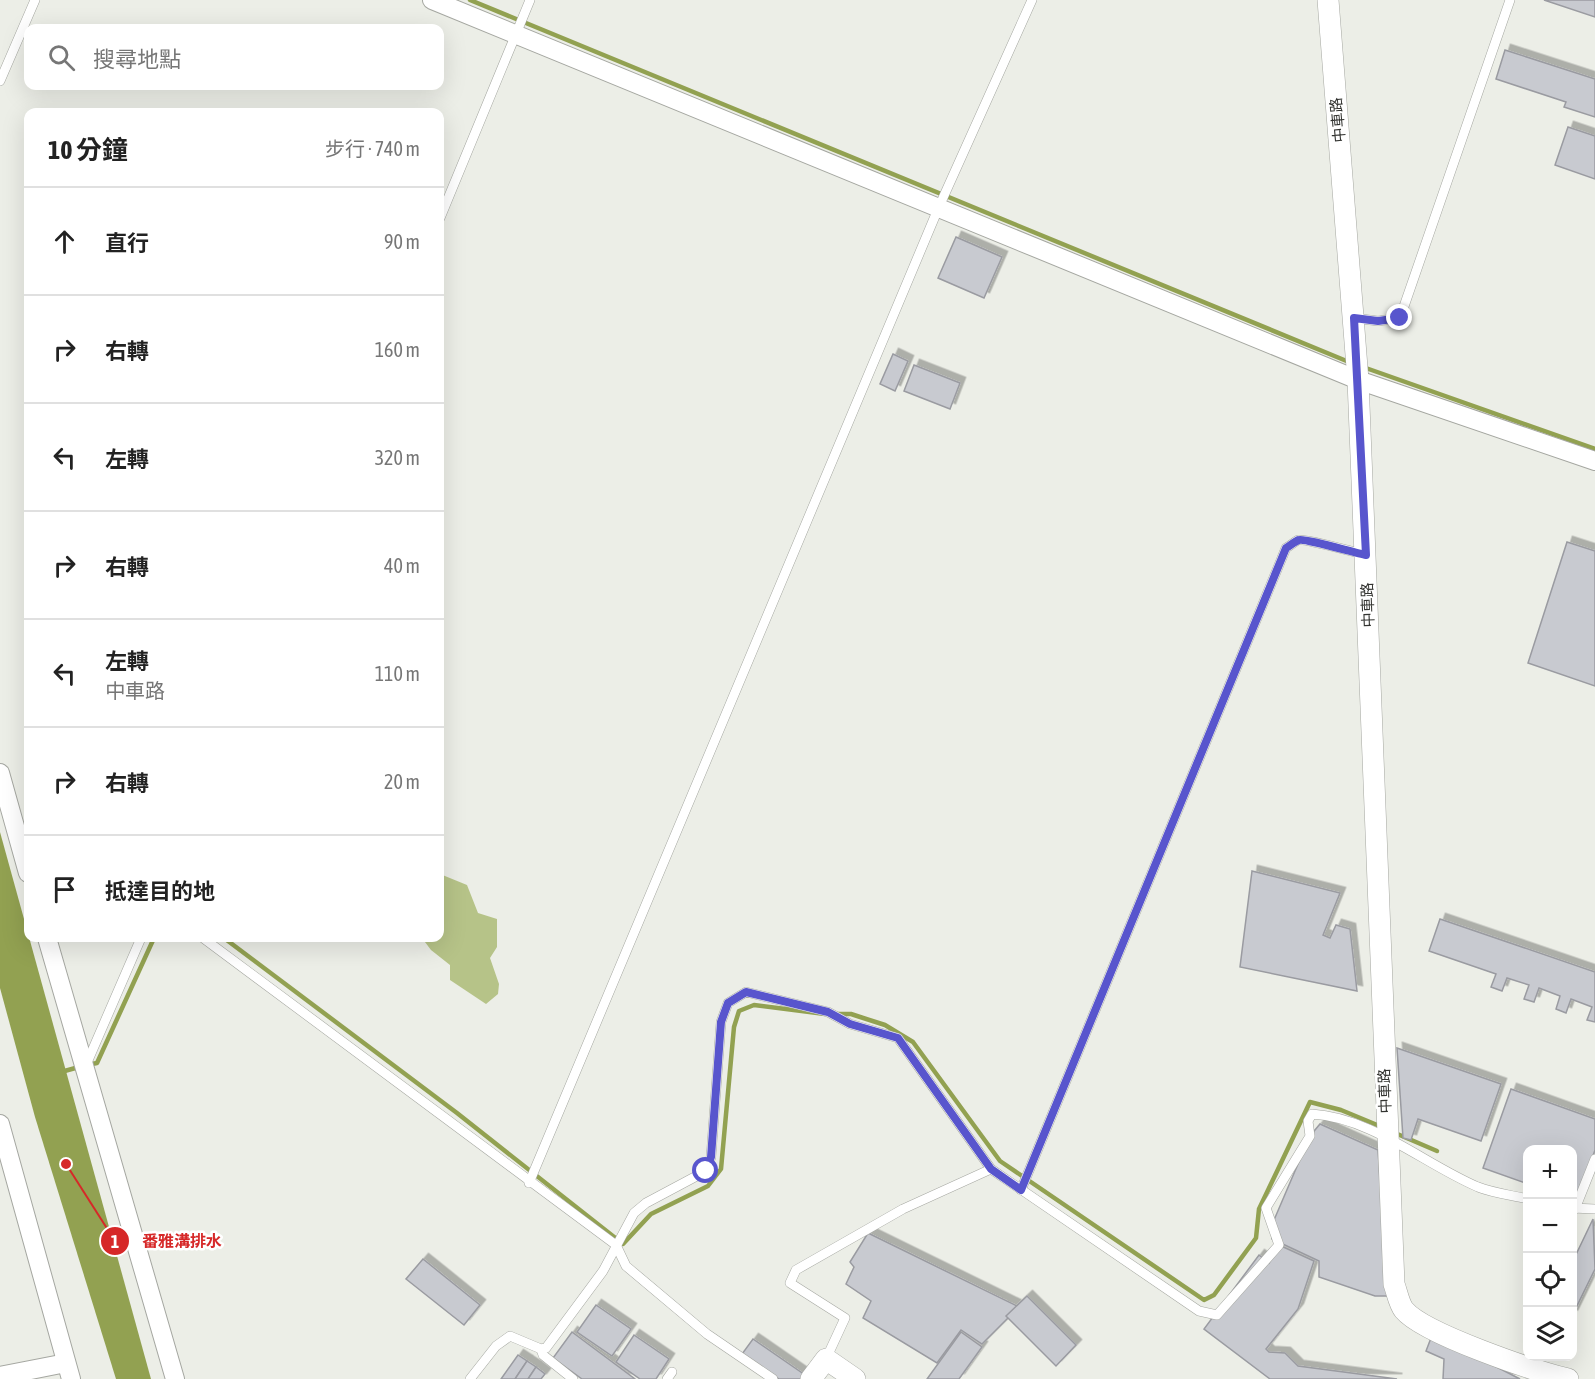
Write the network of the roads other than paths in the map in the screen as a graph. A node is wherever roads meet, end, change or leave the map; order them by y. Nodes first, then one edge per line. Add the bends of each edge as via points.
1 (35, 0) edge
2 (432, 0) edge
3 (530, 0) edge
4 (1032, 0) edge
5 (1328, 0) edge
6 (1510, 0) edge
7 (25, 24) edge
8 (24, 25) edge
9 (515, 35) junction
10 (0, 81) edge
11 (444, 208) edge
12 (938, 208) junction
13 (1354, 318) junction
14 (1358, 380) junction
15 (1595, 461) edge
16 (1366, 555) junction
17 (0, 773) edge
18 (24, 859) edge
19 (48, 942) edge
20 (139, 942) edge
21 (208, 942) edge
22 (84, 1068) junction
23 (0, 1124) edge
24 (1387, 1139) junction
25 (1595, 1159) edge
26 (991, 1169) junction
27 (529, 1183) junction
28 (1021, 1190) junction
29 (1523, 1198) edge
30 (1577, 1201) edge
31 (1577, 1208) edge
32 (1595, 1209) edge
33 (616, 1245) junction
34 (541, 1349) junction
35 (826, 1359) junction
36 (68, 1371) edge
37 (0, 1376) edge
38 (1559, 1378) edge
39 (175, 1379) edge
40 (470, 1379) edge
41 (573, 1379) edge
42 (773, 1379) edge
43 (812, 1379) edge
44 (855, 1379) edge

1 - 7 lane
2 - 9 street
3 - 9 lane
4 - 12 lane
5 - 13 street, 中車路
6 - 13 lane via 1400,318
8 - 10 lane
9 - 11 lane
9 - 12 street
12 - 14 street
12 - 27 lane
13 - 14 street, 中車路
14 - 15 street
14 - 16 street, 中車路
16 - 24 street, 中車路
16 - 28 lane via 1312,540 1300,539 1286,548
17 - 18 street
19 - 22 street
20 - 22 lane
21 - 27 lane via 410,1089
22 - 39 street
23 - 36 street
24 - 28 lane via 1329,1115 1312,1114 1308,1121 1310,1136 1266,1208 1279,1245 1217,1315 1199,1311
24 - 29 lane via 1479,1187
24 - 38 street, 中車路 via 1394,1284 1404,1310 1427,1326 1515,1364
25 - 30 lane
26 - 28 lane
26 - 33 lane via 898,1038 850,1024 828,1012 746,992 728,1003 721,1022 711,1157 706,1171 646,1203 634,1213
26 - 35 lane via 903,1209 796,1270 789,1283 845,1318
27 - 33 lane
31 - 32 lane
33 - 34 lane via 603,1271 546,1348
33 - 42 lane via 626,1266 707,1334
34 - 40 lane via 510,1336 496,1346
34 - 41 lane via 543,1355
35 - 43 street
35 - 44 street
36 - 37 street

